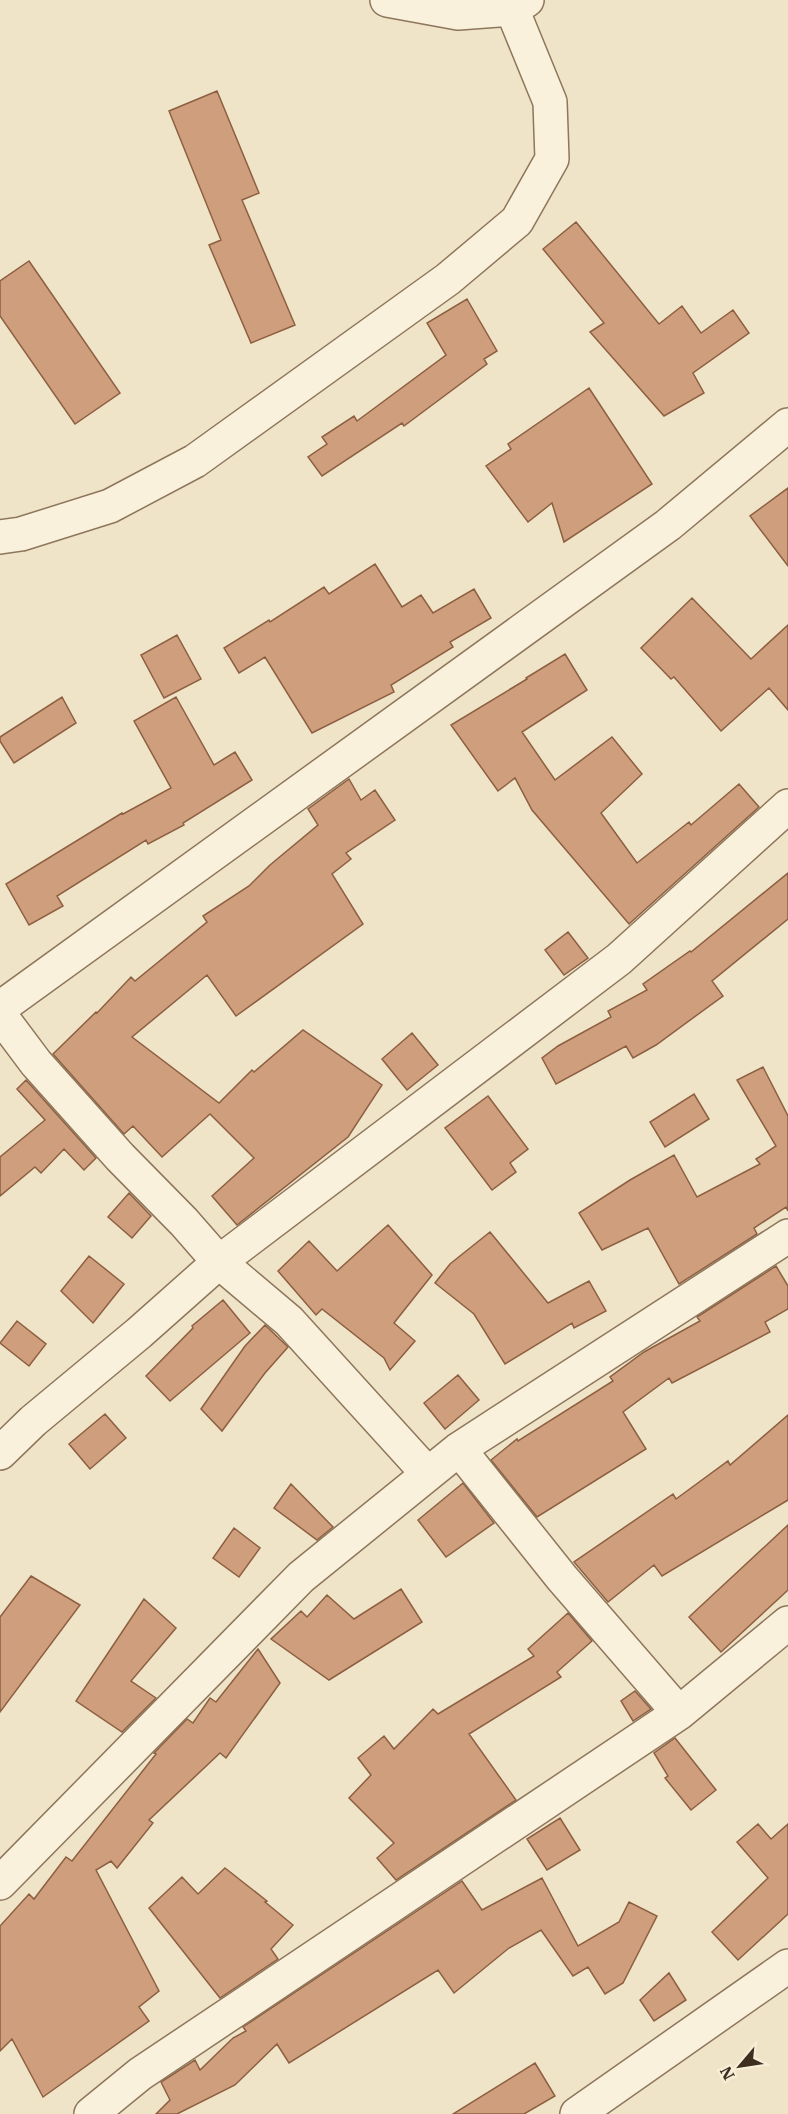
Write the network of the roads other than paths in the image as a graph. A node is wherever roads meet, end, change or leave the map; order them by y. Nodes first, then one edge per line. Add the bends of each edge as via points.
1 (387, 0) edge
2 (518, 3) edge
3 (788, 425) edge
4 (0, 537) edge
5 (788, 806) edge
6 (0, 1008) edge
7 (0, 1015) edge
8 (788, 1236) edge
9 (219, 1262) junction
10 (459, 1449) junction
11 (0, 1454) edge
12 (428, 1474) junction
13 (788, 1623) edge
14 (679, 1713) junction
15 (0, 1883) edge
16 (788, 1966) edge
17 (91, 2114) edge
18 (577, 2114) edge

1 - 2 street via 458,14
2 - 4 street via 550,102 552,159 517,221 448,279 195,461 110,506
3 - 6 street via 668,525
5 - 9 street via 619,959
7 - 9 street via 36,1063
8 - 10 street
9 - 11 street via 33,1420
9 - 12 street via 289,1321
10 - 12 street
10 - 14 street via 562,1578
12 - 15 street via 301,1577
13 - 14 street
14 - 17 street via 150,2068
16 - 18 street

